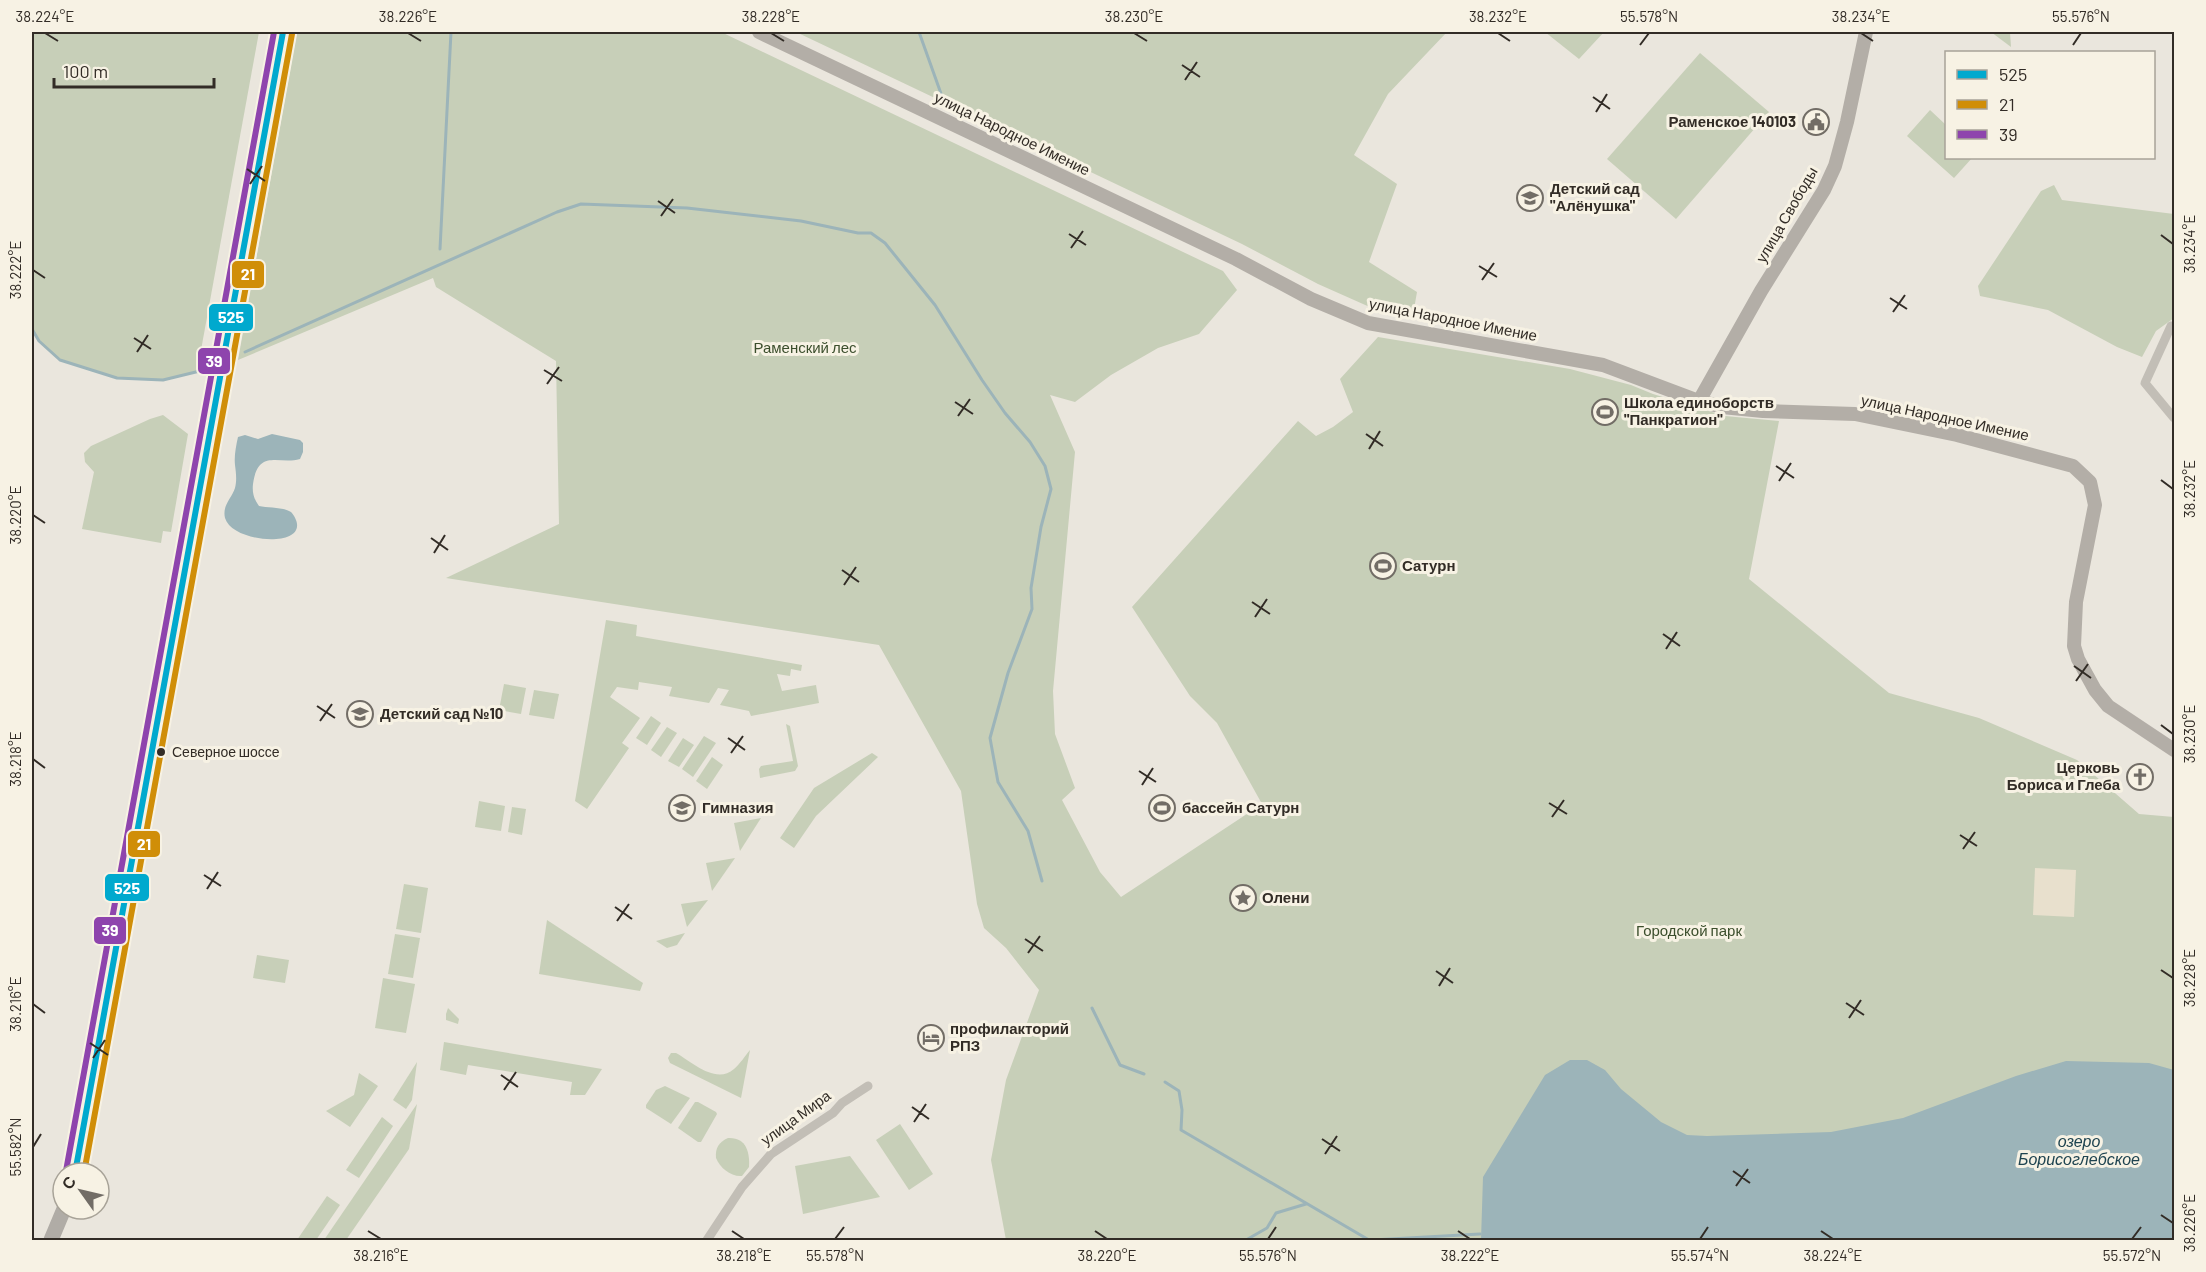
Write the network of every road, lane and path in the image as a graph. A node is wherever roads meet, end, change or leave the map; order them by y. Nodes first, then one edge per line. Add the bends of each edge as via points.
1 (283, 32) edge
2 (759, 32) edge
3 (1866, 32) edge
4 (2175, 327) edge
5 (1699, 401) junction
6 (2175, 418) edge
7 (2175, 750) edge
8 (868, 1086) dead end
9 (77, 1161) edge
10 (59, 1221) edge
11 (51, 1240) edge
12 (707, 1240) edge

1 - 9 main road
2 - 5 street, улица Народное Имение via 1368,323 1603,365
3 - 5 street, улица Свободы via 1835,166
4 - 6 street via 2171,326 2145,383
5 - 7 street, улица Народное Имение via 1722,408 1855,414 2073,466 2090,482 2095,505 2076,603 2074,646 2084,671 2108,706
8 - 12 street, улица Мира via 771,1154
10 - 11 main road

